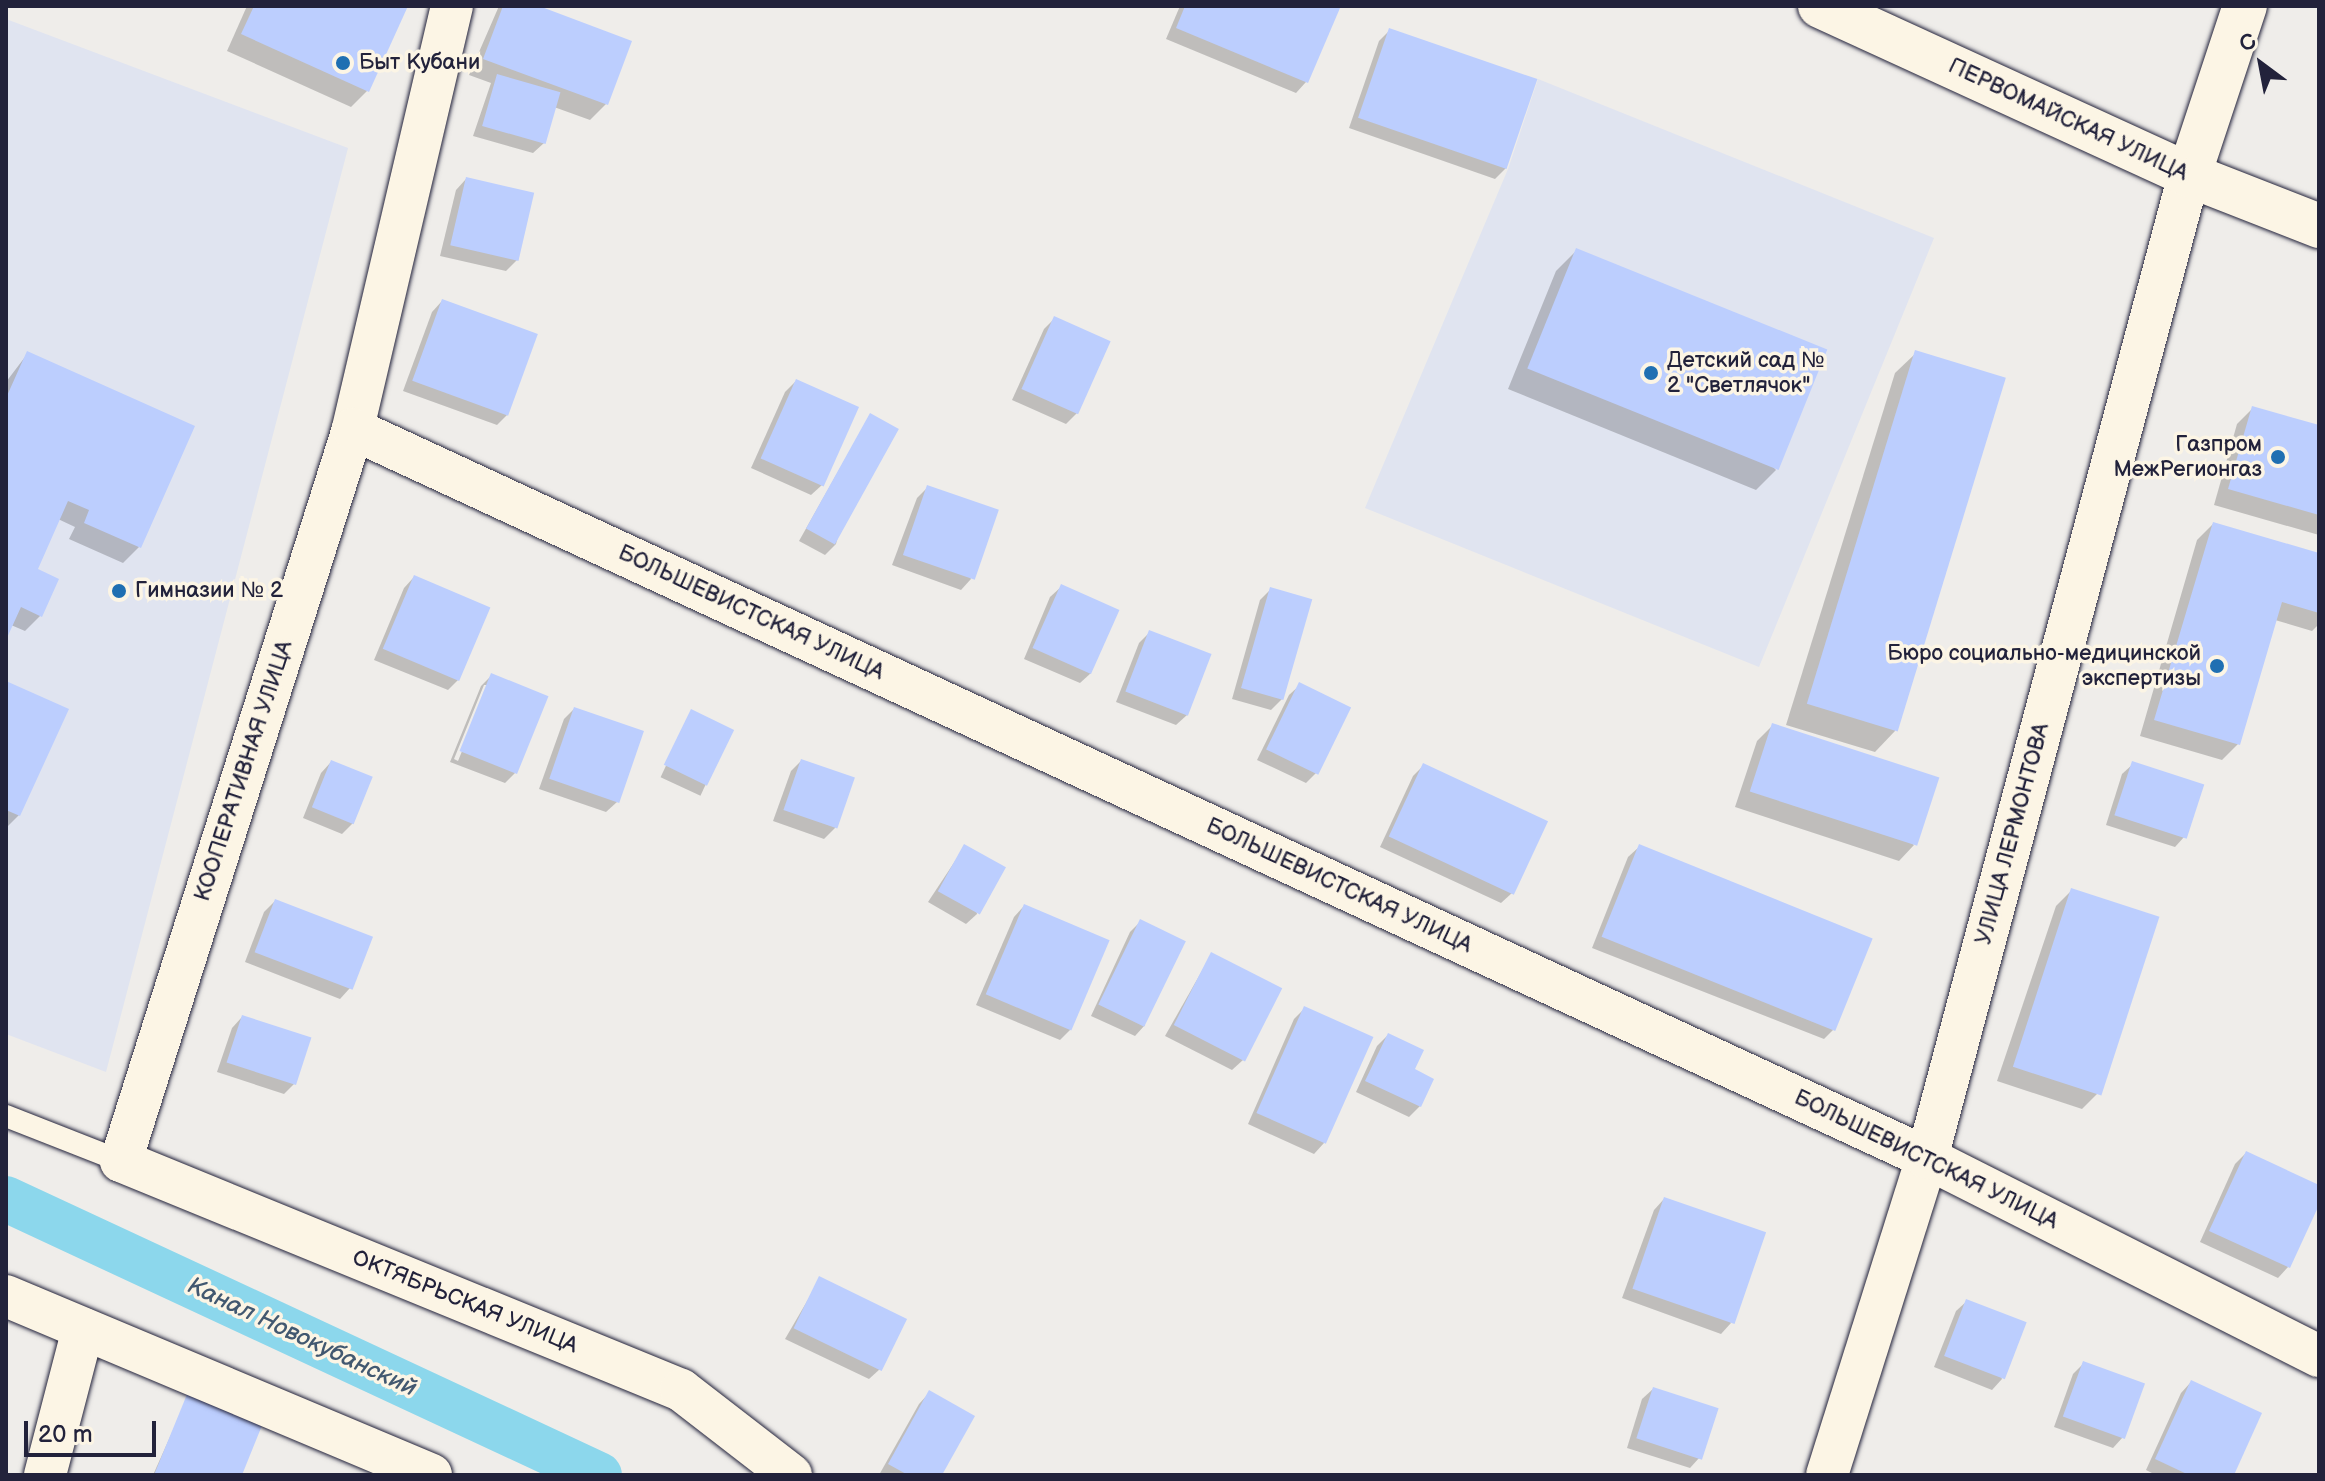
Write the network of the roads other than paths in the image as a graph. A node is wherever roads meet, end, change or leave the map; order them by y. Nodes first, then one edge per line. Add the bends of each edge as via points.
1 (452, 6) edge
2 (1820, 6) edge
3 (2245, 6) edge
4 (2189, 175) junction
5 (2319, 226) edge
6 (353, 429) junction
7 (6, 1116) edge
8 (1927, 1158) junction
9 (121, 1161) junction
10 (6, 1296) edge
11 (83, 1329) junction
12 (2319, 1356) edge
13 (45, 1475) edge
14 (431, 1475) edge
15 (791, 1475) edge
16 (1827, 1475) edge

1 - 6 street, КООПЕРАТИВНАЯ УЛИЦА
2 - 4 main road, ПЕРВОМАЙСКАЯ УЛИЦА
3 - 4 main road, УЛИЦА ЛЕРМОНТОВА
4 - 5 main road, ПЕРВОМАЙСКАЯ УЛИЦА
4 - 8 street, УЛИЦА ЛЕРМОНТОВА
6 - 8 street, БОЛЬШЕВИСТСКАЯ УЛИЦА
6 - 9 street, КООПЕРАТИВНАЯ УЛИЦА
7 - 9 lane
8 - 12 street, БОЛЬШЕВИСТСКАЯ УЛИЦА
8 - 16 street, УЛИЦА ЛЕРМОНТОВА
9 - 15 street, ОКТЯБРЬСКАЯ УЛИЦА via 681,1390
10 - 11 street
11 - 13 street
11 - 14 street

